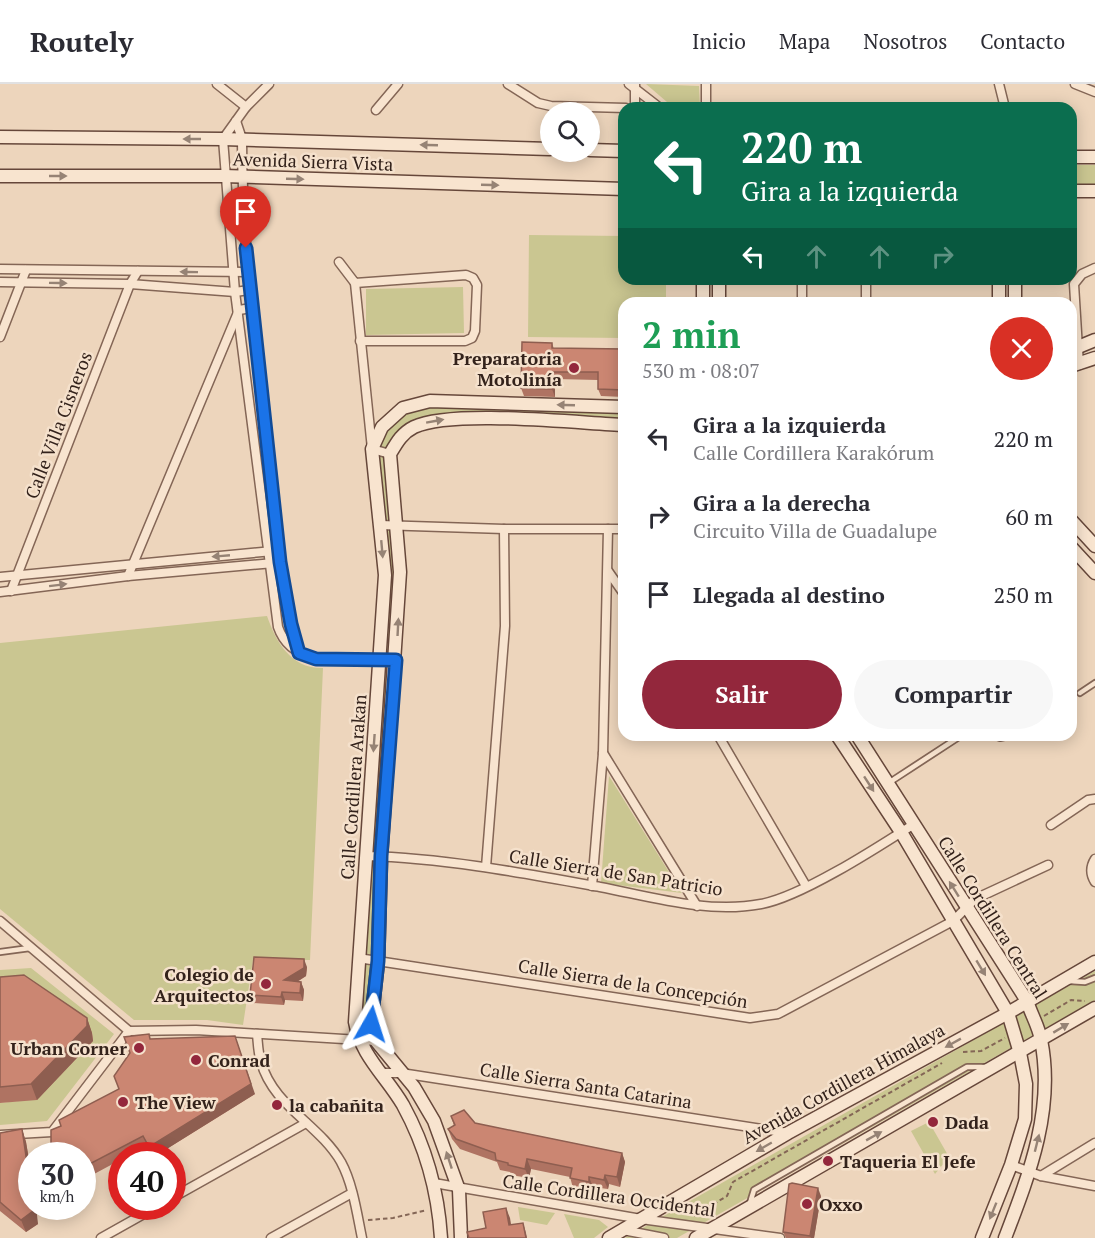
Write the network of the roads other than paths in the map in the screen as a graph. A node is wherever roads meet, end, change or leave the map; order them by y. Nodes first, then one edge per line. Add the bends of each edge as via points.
1 (217, 84) edge
2 (269, 84) edge
3 (398, 84) edge
4 (706, 84) edge
5 (999, 84) edge
6 (1075, 84) edge
7 (512, 85) edge
8 (632, 86) edge
9 (1095, 92) edge
10 (634, 102) edge
11 (652, 102) edge
12 (706, 102) edge
13 (1004, 102) edge
14 (246, 107) junction
15 (618, 108) edge
16 (376, 110) dead end
17 (236, 121) junction
18 (0, 137) edge
19 (223, 139) junction
20 (242, 139) junction
21 (540, 149) edge
22 (600, 150) edge
23 (618, 151) edge
24 (1077, 157) edge
25 (1095, 157) edge
26 (0, 176) edge
27 (224, 176) junction
28 (242, 177) junction
29 (618, 189) edge
30 (1077, 191) edge
31 (1095, 191) edge
32 (339, 262) dead end
33 (1095, 268) edge
34 (0, 269) edge
35 (26, 270) junction
36 (138, 271) junction
37 (247, 272) junction
38 (233, 273) junction
39 (1077, 280) edge
40 (0, 282) edge
41 (22, 282) junction
42 (355, 283) junction
43 (130, 284) junction
44 (249, 290) junction
45 (235, 292) junction
46 (251, 308) junction
47 (239, 310) junction
48 (0, 337) edge
49 (1095, 340) edge
50 (360, 341) junction
51 (1077, 348) edge
52 (1095, 358) edge
53 (1077, 364) edge
54 (618, 407) edge
55 (618, 425) edge
56 (372, 449) junction
57 (390, 454) junction
58 (380, 525) junction
59 (396, 525) junction
60 (1077, 526) edge
61 (504, 529) junction
62 (608, 529) junction
63 (618, 529) edge
64 (1095, 546) edge
65 (280, 550) junction
66 (269, 552) junction
67 (1077, 554) edge
68 (280, 562) junction
69 (134, 563) junction
70 (270, 564) junction
71 (608, 571) junction
72 (1095, 573) edge
73 (16, 575) junction
74 (128, 576) junction
75 (0, 577) edge
76 (618, 585) edge
77 (10, 591) junction
78 (0, 592) edge
79 (299, 653) junction
80 (381, 659) junction
81 (396, 660) junction
82 (1095, 683) edge
83 (1080, 693) dead end
84 (721, 741) edge
85 (841, 741) edge
86 (861, 741) edge
87 (953, 741) edge
88 (603, 753) junction
89 (888, 784) junction
90 (1095, 799) edge
91 (914, 824) junction
92 (1051, 825) dead end
93 (901, 832) junction
94 (366, 856) junction
95 (381, 856) junction
96 (1095, 860) edge
97 (1048, 865) dead end
98 (486, 867) junction
99 (1095, 882) edge
100 (592, 886) junction
101 (806, 886) junction
102 (697, 906) junction
103 (967, 909) junction
104 (0, 921) edge
105 (952, 921) junction
106 (33, 947) junction
107 (0, 952) edge
108 (358, 958) junction
109 (378, 961) junction
110 (1095, 962) edge
111 (1095, 978) edge
112 (1064, 980) junction
113 (1026, 1001) junction
114 (1090, 1004) edge
115 (1008, 1013) junction
116 (129, 1031) junction
117 (257, 1034) junction
118 (358, 1040) junction
119 (1041, 1040) junction
120 (376, 1041) junction
121 (1020, 1053) junction
122 (379, 1073) junction
123 (401, 1073) junction
124 (306, 1124) junction
125 (788, 1133) junction
126 (0, 1135) edge
127 (1095, 1143) edge
128 (1011, 1165) junction
129 (1036, 1174) junction
130 (434, 1183) junction
131 (1095, 1186) edge
132 (186, 1190) edge
133 (459, 1190) junction
134 (352, 1193) junction
135 (641, 1219) junction
136 (133, 1220) edge
137 (713, 1227) junction
138 (623, 1230) junction
139 (101, 1238) edge
140 (271, 1238) edge
141 (362, 1238) edge
142 (441, 1238) edge
143 (461, 1238) edge
144 (609, 1238) edge
145 (664, 1238) edge
146 (696, 1238) edge
147 (780, 1238) edge
148 (982, 1238) edge
149 (1005, 1238) edge

1 - 14 street
2 - 14 street
3 - 16 street
4 - 12 street
5 - 13 street
6 - 9 street
7 - 15 street via 538,103
8 - 10 street
8 - 11 street
14 - 17 street
17 - 19 street
17 - 20 street
19 -> 18 street, Avenida Sierra Vista
19 - 20 street, Avenida Sierra Vista
19 - 27 street
21 -> 20 street, Avenida Sierra Vista
20 - 28 street
22 - 23 street
24 - 25 street
26 -> 27 street, Avenida Sierra Vista
27 - 28 street, Avenida Sierra Vista
27 - 38 street
28 -> 29 street, Avenida Sierra Vista
28 - 37 street
30 - 31 street
32 - 42 street
33 - 39 street
34 - 35 street
35 - 36 street
35 - 41 street
38 -> 36 street
36 - 43 street, Calle Villa Cisneros
37 - 38 street
37 - 44 street
38 - 45 street
40 - 41 street
41 -> 43 street
41 - 48 street
42 - 50 street
42 - 50 street via 466,275 477,285 472,338
43 - 45 street
43 - 73 street, Calle Villa Cisneros
44 - 45 street
44 - 46 street
45 - 47 street
46 - 47 street
46 - 65 street
47 - 66 street
47 - 69 street
49 - 51 street
50 - 56 street
52 - 53 street
54 -> 56 street via 430,401 403,408 382,427
57 -> 55 street via 399,437 413,427 446,419
56 - 57 street
56 - 58 street, Calle Cordillera Arakan
57 - 59 street, Calle Cordillera Arakan
58 - 59 street
58 -> 80 street, Calle Cordillera Arakan via 385,574
59 - 61 street
81 -> 59 street, Calle Cordillera Arakan via 400,572
60 - 64 street
61 - 62 street
61 - 98 street via 505,626
62 - 63 street
62 - 71 street
65 - 66 street
65 - 68 street
66 -> 69 street
66 - 70 street
67 - 72 street
68 - 70 street
68 - 79 street
69 - 73 street
69 - 74 street
70 - 74 street
70 - 79 street via 278,627 284,640
71 - 76 street
71 - 88 street
73 - 75 street
73 - 77 street, Calle Villa Cisneros
77 -> 74 street
77 - 78 street
79 - 80 street via 316,659
80 - 81 street
80 -> 94 street, Calle Cordillera Arakan
81 - 95 street, Calle Cordillera Arakan
82 - 83 lane
84 - 101 street
85 -> 93 street, Calle Cordillera Central
86 - 89 street, Calle Cordillera Central
87 - 89 lane
88 - 100 street
88 - 102 street
89 - 91 street, Calle Cordillera Central
90 - 92 street
91 - 93 street, Calle Sierra de San Patricio
103 -> 91 street, Calle Cordillera Central
93 - 101 street, Calle Sierra de San Patricio
93 - 105 street, Calle Cordillera Central
94 - 95 street, Calle Sierra de San Patricio
94 - 108 street, Calle Cordillera Arakan
95 - 98 street, Calle Sierra de San Patricio
95 - 109 street, Calle Cordillera Arakan
96 - 99 street via 1091,876
97 - 103 street, Calle Sierra de la Concepción via 975,899
98 - 100 street, Calle Sierra de San Patricio
100 - 102 street, Calle Sierra de San Patricio
101 - 102 street, Calle Sierra de San Patricio via 764,904
103 - 105 street, Calle Sierra de la Concepción
103 - 113 street, Calle Cordillera Central
104 - 106 street
105 - 109 street, Calle Sierra de la Concepción via 765,1018
105 -> 115 street, Calle Cordillera Central
106 - 107 lane
106 - 116 street
108 - 109 street, Calle Sierra de la Concepción
108 - 118 street, Calle Cordillera Arakan
109 - 120 street, Calle Cordillera Arakan via 371,1024
110 - 112 street, Avenida Cordillera Himalaya
111 - 112 lane via 1085,982
112 - 113 street, Avenida Cordillera Himalaya
113 - 115 street, Avenida Cordillera Himalaya
113 - 119 street, Calle Cordillera Central
119 -> 114 street
115 - 121 street, Calle Cordillera Central
115 -> 125 street, Avenida Cordillera Himalaya
116 - 117 street
116 - 126 street via 52,1132
117 - 118 street
117 - 124 street via 260,1061 271,1086
118 - 120 street
118 - 122 street, Calle Cordillera Arakan
119 - 121 street
129 -> 119 street, Calle Cordillera Central via 1042,1123
120 - 123 street
121 - 128 street, Calle Cordillera Central via 1026,1084 1025,1119
121 - 137 street
122 - 123 street, Calle Sierra Santa Catarina
122 - 130 street, Calle Cordillera Arakan via 402,1104 426,1154
123 - 125 street, Calle Sierra Santa Catarina
133 -> 123 street via 434,1121
124 - 132 street
124 - 134 street via 341,1162
125 -> 135 street, Avenida Cordillera Himalaya
127 - 129 street
128 - 129 street
128 -> 148 street, Calle Cordillera Central
129 - 131 street
129 - 149 street, Calle Cordillera Central
130 - 133 street, Calle Cordillera Occidental
130 - 142 street, Calle Cordillera Arakan
133 - 135 street, Calle Cordillera Occidental
133 - 143 street
134 - 140 street
134 - 141 street
135 - 137 street, Calle Cordillera Occidental
135 - 138 street, Avenida Cordillera Himalaya
136 - 139 street
137 - 146 street
137 - 147 street, Calle Cordillera Occidental
138 - 144 street, Avenida Cordillera Himalaya
138 - 145 street, Calle Cordillera Occidental

